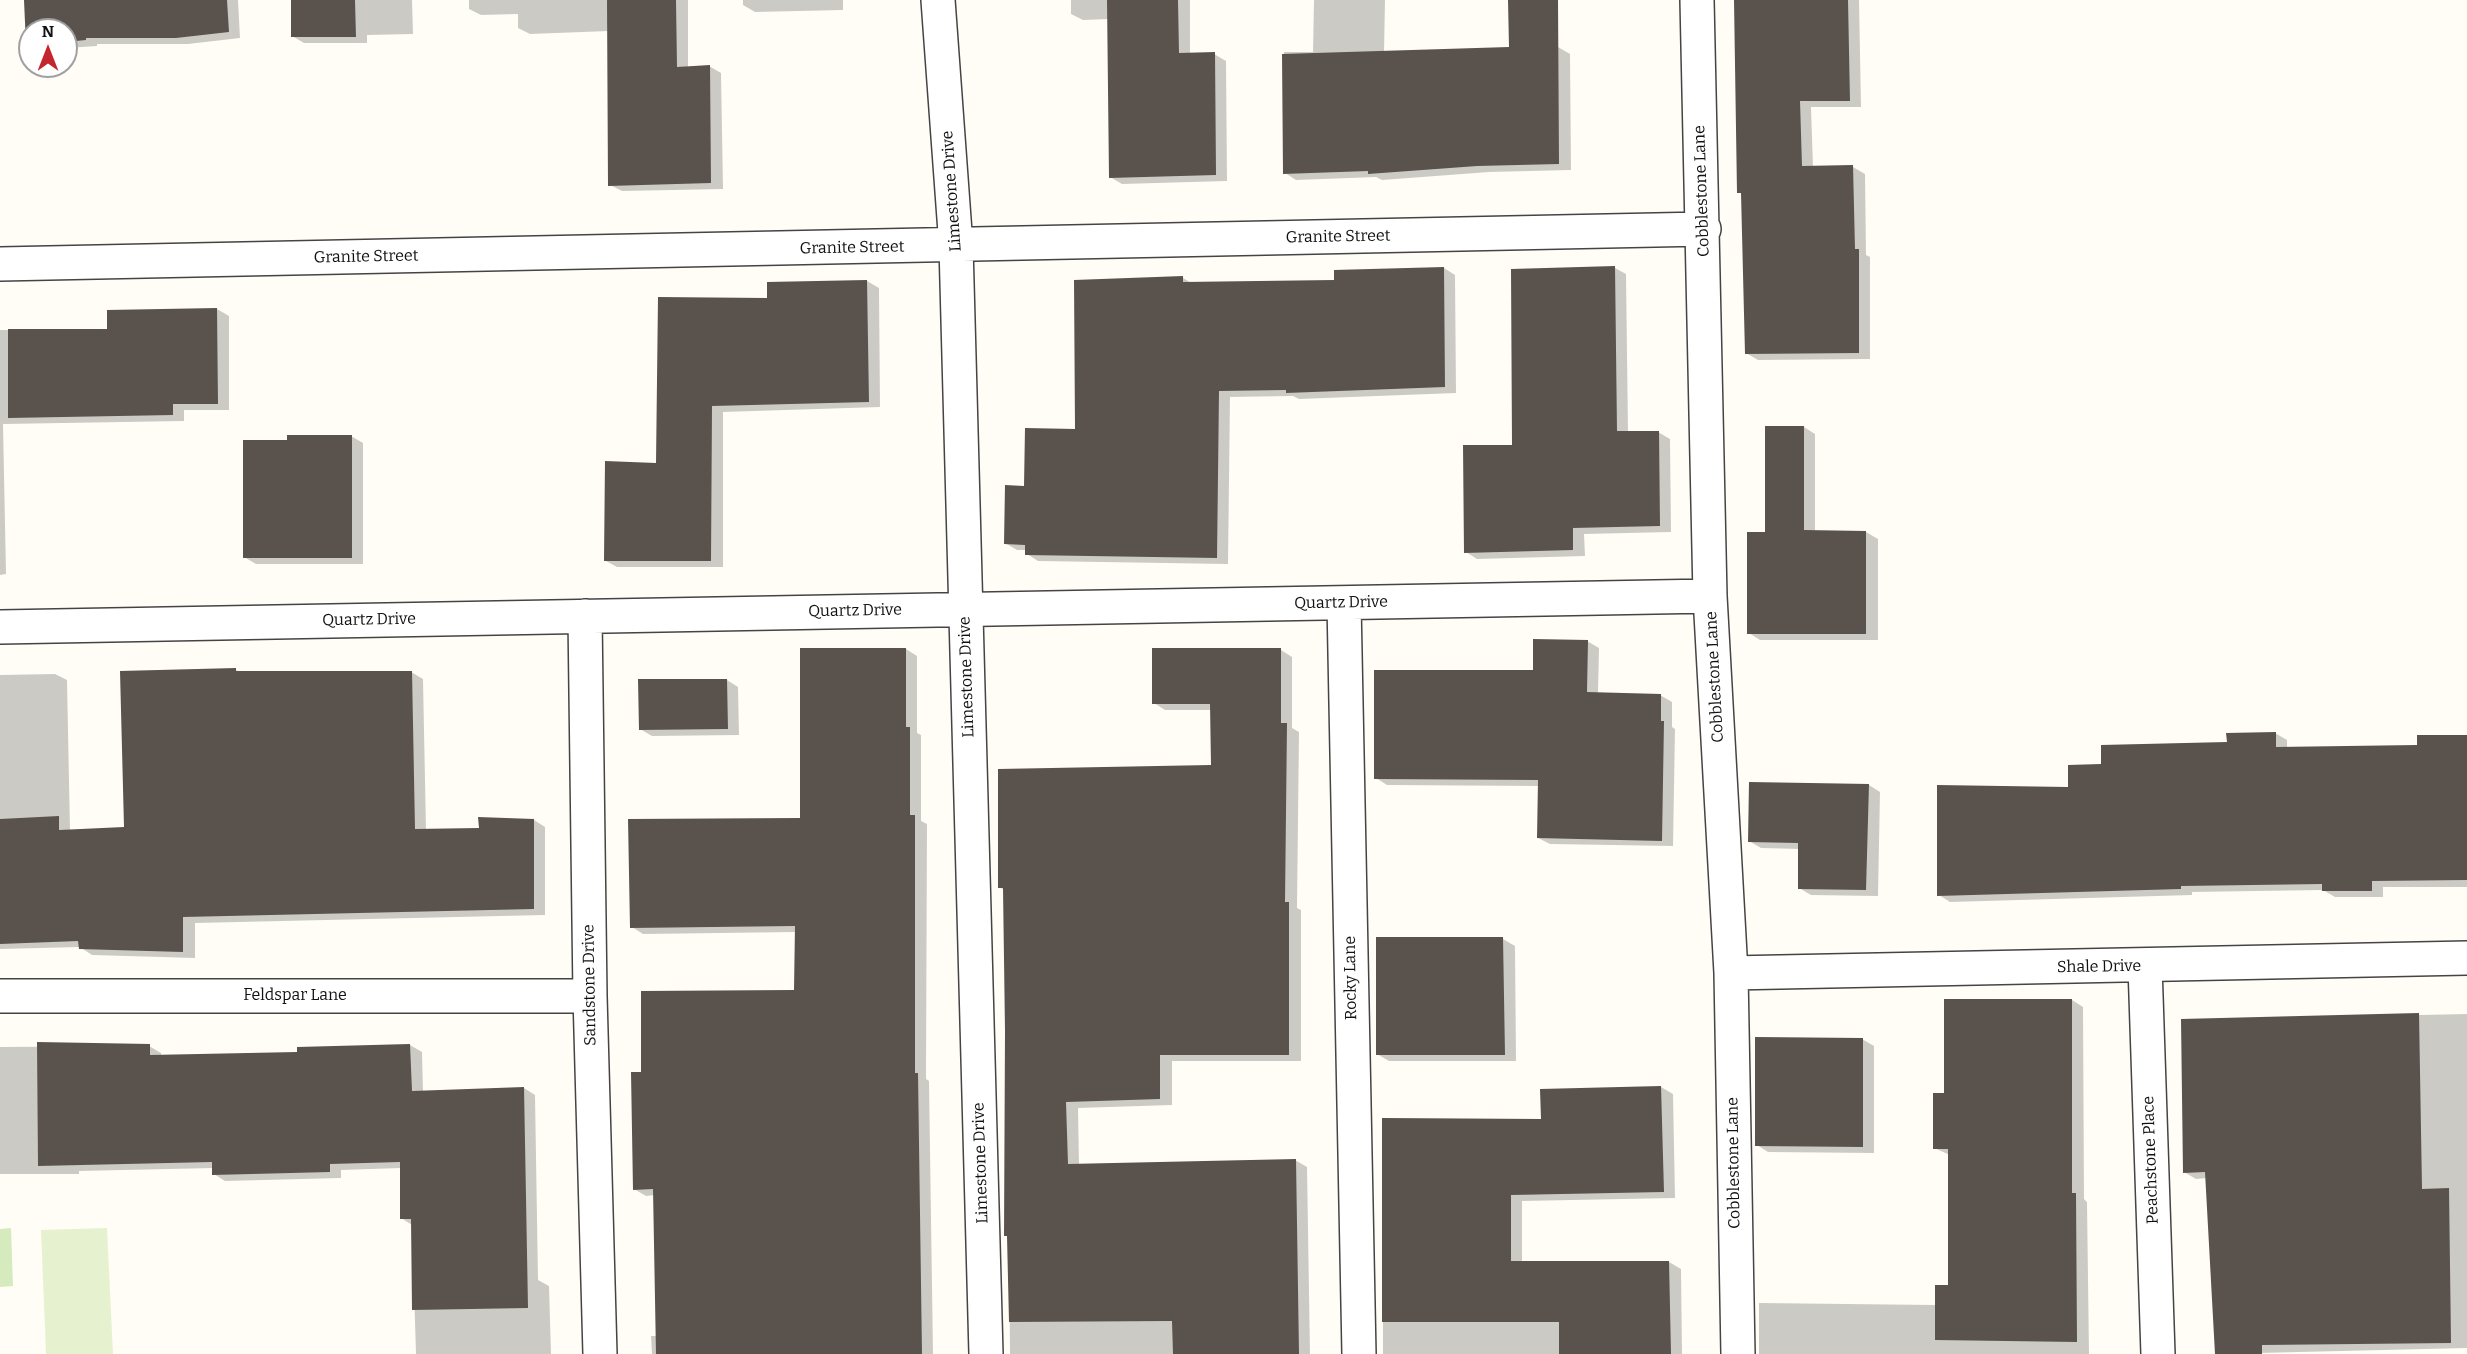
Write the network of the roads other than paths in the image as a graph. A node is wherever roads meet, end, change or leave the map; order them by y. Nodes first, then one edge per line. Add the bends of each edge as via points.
1 (938, 0) edge
2 (1697, 0) edge
3 (1704, 229) junction
4 (956, 246) junction
5 (0, 264) edge
6 (1710, 596) junction
7 (1344, 603) junction
8 (965, 609) junction
9 (585, 616) junction
10 (0, 627) edge
11 (2467, 958) edge
12 (2145, 966) junction
13 (1731, 973) junction
14 (0, 996) edge
15 (590, 996) junction
16 (600, 1354) edge
17 (986, 1354) edge
18 (1359, 1354) edge
19 (1738, 1354) edge
20 (2158, 1354) edge

1 - 4 street, Limestone Drive
2 - 3 street, Cobblestone Lane
3 - 4 street, Granite Street
3 - 6 street, Cobblestone Lane
4 - 5 street, Granite Street
4 - 8 street, Limestone Drive
6 - 7 street, Quartz Drive
6 - 13 street, Cobblestone Lane
7 - 8 street, Quartz Drive
7 - 18 street, Rocky Lane
8 - 9 street, Quartz Drive
8 - 17 street, Limestone Drive
9 - 10 street, Quartz Drive
9 - 15 street, Sandstone Drive
11 - 12 street, Shale Drive
12 - 13 street, Shale Drive
12 - 20 street, Peachstone Place
13 - 19 street, Cobblestone Lane
14 - 15 street, Feldspar Lane
15 - 16 street, Sandstone Drive

